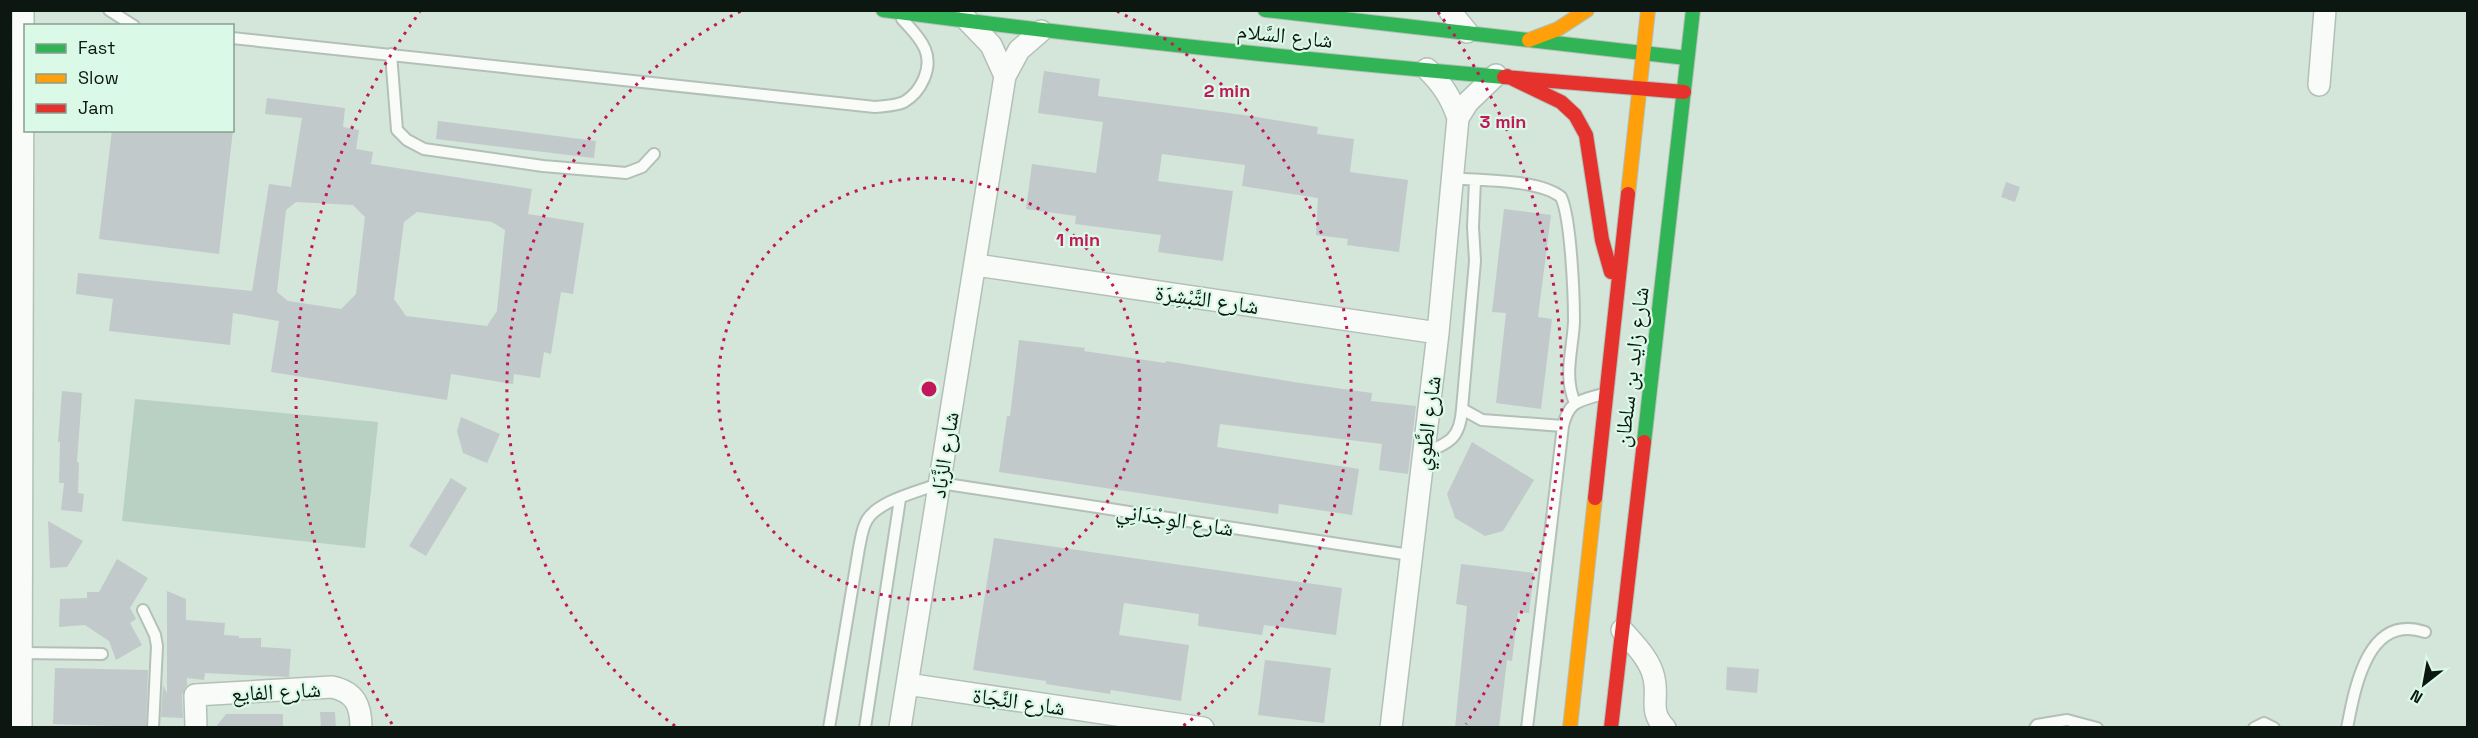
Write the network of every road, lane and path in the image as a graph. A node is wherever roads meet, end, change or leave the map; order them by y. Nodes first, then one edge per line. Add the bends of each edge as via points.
1 (23, 10) edge
2 (109, 10) edge
3 (1265, 10) edge
4 (1402, 10) edge
5 (1449, 10) edge
6 (1587, 10) edge
7 (1648, 10) edge
8 (1693, 10) edge
9 (2325, 10) edge
10 (889, 11) edge
11 (967, 20) junction
12 (130, 24) edge
13 (1385, 24) junction
14 (1041, 31) junction
15 (1467, 32) junction
16 (234, 38) edge
17 (1529, 40) junction
18 (1643, 52) junction
19 (391, 54) junction
20 (1687, 58) junction
21 (1427, 69) junction
22 (1502, 75) junction
23 (1005, 76) junction
24 (2319, 85) dead end
25 (1639, 86) junction
26 (1684, 92) junction
27 (1458, 118) junction
28 (16, 148) edge
29 (654, 154) dead end
30 (1452, 178) junction
31 (1475, 180) junction
32 (976, 265) junction
33 (1617, 295) junction
34 (1438, 333) junction
35 (1608, 393) junction
36 (1575, 403) junction
37 (1462, 409) junction
38 (1563, 426) junction
39 (1423, 453) junction
40 (16, 481) edge
41 (940, 483) junction
42 (900, 499) junction
43 (1410, 555) junction
44 (143, 610) dead end
45 (16, 616) edge
46 (1622, 630) junction
47 (2425, 632) dead end
48 (21, 653) junction
49 (102, 654) dead end
50 (907, 684) junction
51 (1657, 723) edge
52 (21, 728) edge
53 (153, 728) edge
54 (196, 728) edge
55 (361, 728) edge
56 (829, 728) edge
57 (865, 728) edge
58 (900, 728) edge
59 (1203, 728) edge
60 (1391, 728) edge
61 (1527, 728) edge
62 (1570, 728) edge
63 (1611, 728) edge
64 (2035, 728) edge
65 (2097, 728) edge
66 (2254, 728) edge
67 (2274, 728) edge
68 (2347, 728) edge

1 - 28 street
2 - 12 lane
3 - 13 main road, شارع السَّلام
4 - 13 street
5 - 15 street
6 - 17 main road via 1558,29
7 - 18 main road, شارع زايد بن سلطان
8 - 20 main road, شارع زايد بن سلطان
9 - 24 street
10 - 11 main road, شارع السَّلام
10 - 19 lane via 918,37 925,49 927,70 913,95 884,106
11 - 14 main road, شارع السَّلام
11 - 23 street via 991,45
13 - 15 main road, شارع السَّلام
14 - 21 main road, شارع السَّلام
14 - 23 street, شارع الزَّبَاد via 1019,50
15 - 17 main road, شارع السَّلام
16 - 19 lane
17 - 18 main road, شارع السَّلام
18 - 20 main road, شارع السَّلام
18 - 25 main road, شارع زايد بن سلطان
19 - 29 lane via 397,129 424,149 626,173 642,167
20 - 26 main road, شارع زايد بن سلطان
21 - 22 main road, شارع السَّلام
21 - 27 street, شارع الطَّوِي via 1452,99
22 - 25 main road, شارع السَّلام
22 - 27 street via 1468,102
22 - 33 main road via 1562,102 1586,135 1602,240
23 - 32 street, شارع الزَّبَاد
25 - 26 main road, شارع السَّلام
25 - 33 main road, شارع زايد بن سلطان
26 - 46 main road, شارع زايد بن سلطان
27 - 30 street, شارع الطَّوِي
28 - 40 street
30 - 31 lane
30 - 34 street, شارع الطَّوِي
31 - 36 lane via 1546,188 1561,197 1568,228 1574,321 1568,385
31 - 37 lane via 1475,261
32 - 34 street, شارع التَّبْشِرَة
32 - 41 street, شارع الزَّبَاد
33 - 35 main road, شارع زايد بن سلطان
34 - 39 street, شارع الطَّوِي
35 - 36 lane
35 - 62 main road, شارع زايد بن سلطان
36 - 38 lane via 1566,413
37 - 38 lane via 1482,420
37 - 39 lane via 1453,439
38 - 61 lane
39 - 43 street, شارع الطَّوِي
40 - 45 street
41 - 42 lane
41 - 43 lane, شارع الوِجْدَانِي
41 - 50 street, شارع الزَّبَاد
42 - 56 lane via 874,512 863,531
42 - 57 lane
43 - 60 street, شارع الطَّوِي
44 - 53 lane via 157,646
45 - 48 street
46 - 51 street via 1650,667
46 - 63 main road, شارع زايد بن سلطان
47 - 68 lane via 2400,629 2379,641 2361,669
48 - 49 lane
48 - 52 street
50 - 58 street, شارع الزَّبَاد
50 - 59 street, شارع النَّجَاة
54 - 55 street, شارع الفايع via 195,695 332,687 352,695 358,704
64 - 65 lane via 2067,720
66 - 67 lane via 2264,723

